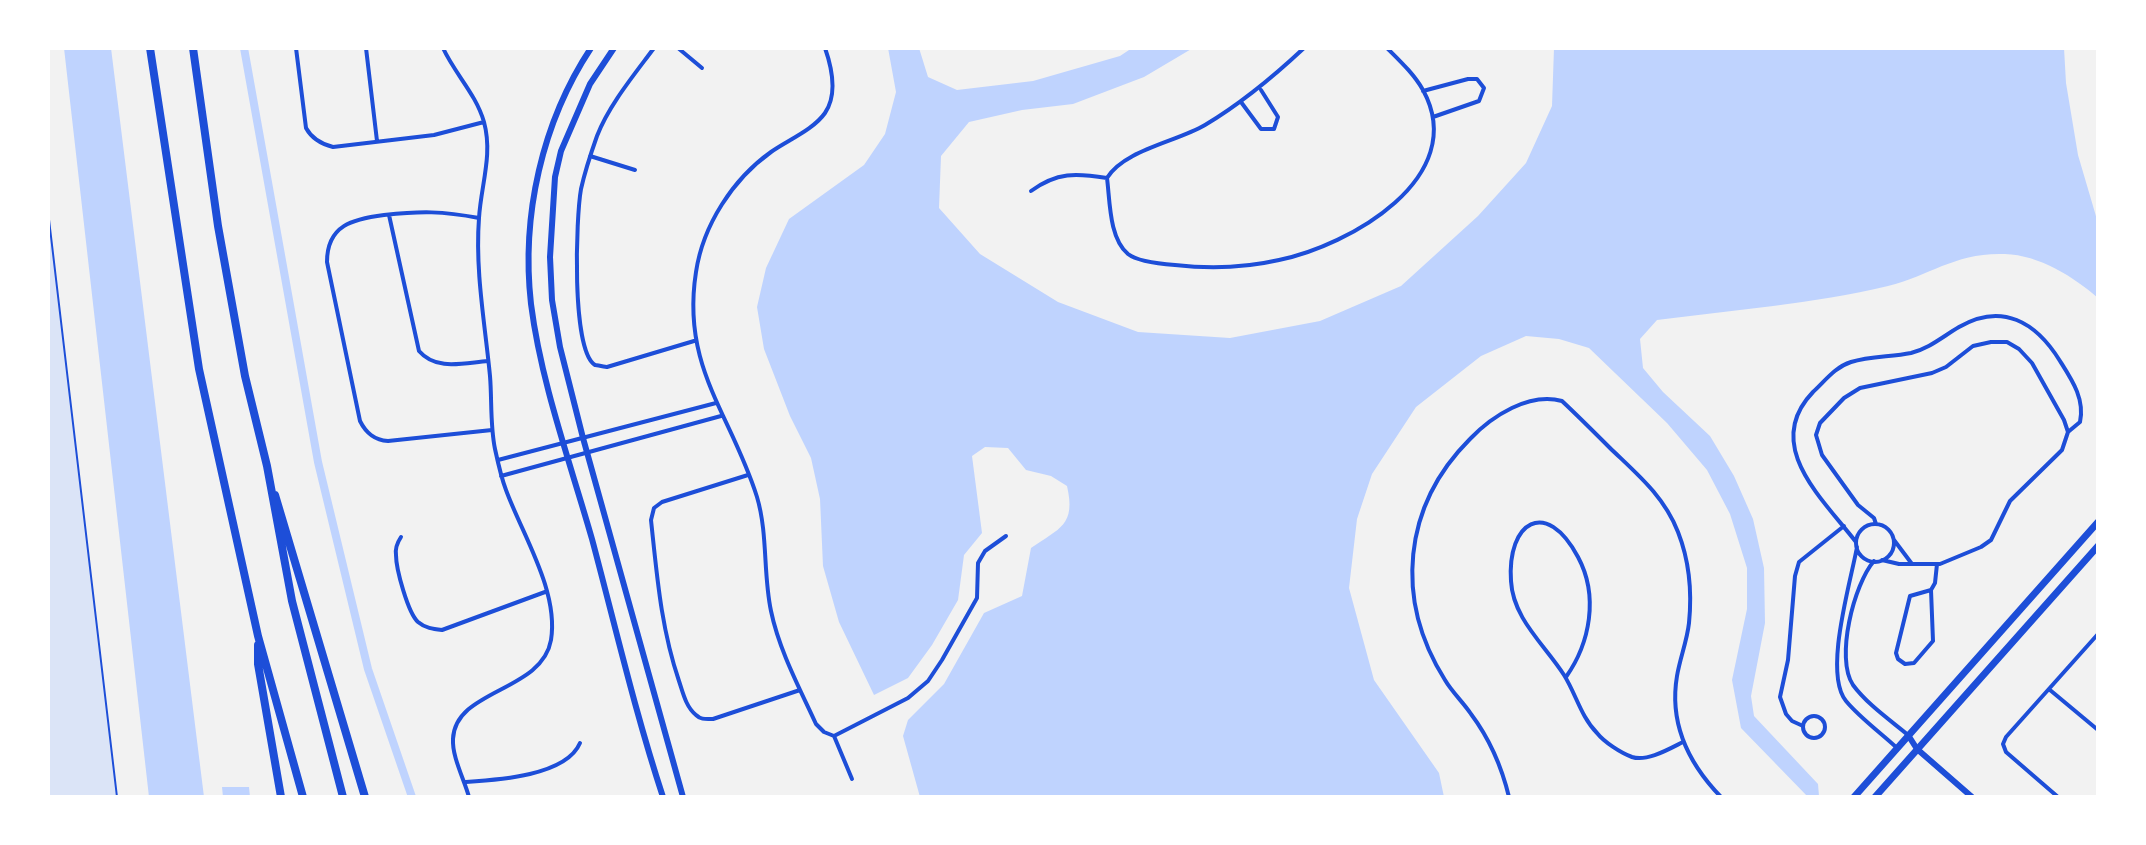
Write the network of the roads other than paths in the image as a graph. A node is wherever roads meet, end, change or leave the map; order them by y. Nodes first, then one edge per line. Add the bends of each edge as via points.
1 (150, 48) edge
2 (193, 48) edge
3 (296, 48) edge
4 (366, 48) edge
5 (443, 48) edge
6 (591, 48) edge
7 (614, 48) edge
8 (654, 48) edge
9 (678, 48) edge
10 (825, 48) edge
11 (1304, 48) edge
12 (1387, 48) edge
13 (702, 68) dead end
14 (1260, 89) junction
15 (1423, 91) junction
16 (561, 101) junction
17 (1241, 102) junction
18 (577, 111) junction
19 (1433, 117) junction
20 (484, 122) junction
21 (377, 141) junction
22 (590, 156) junction
23 (635, 170) dead end
24 (1107, 178) junction
25 (1031, 191) dead end
26 (48, 211) edge
27 (389, 215) junction
28 (479, 218) junction
29 (694, 341) junction
30 (488, 361) junction
31 (716, 403) junction
32 (721, 416) junction
33 (492, 430) junction
34 (2068, 432) junction
35 (583, 438) junction
36 (565, 442) junction
37 (587, 453) junction
38 (569, 457) junction
39 (498, 460) junction
40 (267, 466) junction
41 (748, 475) junction
42 (501, 476) junction
43 (1866, 512) junction
44 (2098, 522) edge
45 (1876, 524) junction
46 (1867, 526) junction
47 (1845, 528) junction
48 (1861, 530) junction
49 (1006, 536) dead end
50 (401, 537) dead end
51 (1894, 540) junction
52 (1857, 544) junction
53 (2098, 546) edge
54 (1882, 560) junction
55 (1874, 561) junction
56 (1912, 564) junction
57 (1937, 564) junction
58 (1931, 590) junction
59 (545, 592) junction
60 (2098, 634) edge
61 (258, 636) junction
62 (1566, 677) junction
63 (649, 682) junction
64 (631, 685) junction
65 (800, 690) junction
66 (2050, 690) junction
67 (1803, 726) junction
68 (2098, 730) edge
69 (1908, 735) junction
70 (834, 736) junction
71 (1683, 742) junction
72 (580, 743) dead end
73 (1897, 748) junction
74 (1917, 749) junction
75 (852, 779) dead end
76 (465, 782) junction
77 (117, 797) edge
78 (281, 797) edge
79 (303, 797) edge
80 (343, 797) edge
81 (365, 797) edge
82 (469, 797) edge
83 (663, 797) edge
84 (683, 797) edge
85 (1509, 797) edge
86 (1721, 797) edge
87 (1854, 797) edge
88 (1875, 797) edge
89 (1972, 797) edge
90 (2058, 797) edge

1 - 61 highway via 199,369
2 - 40 highway via 218,226
3 - 21 street via 306,128 333,147
4 - 21 street
5 - 20 street
6 - 16 street
7 - 18 street
8 - 22 street via 599,131
9 - 13 street
10 - 29 street via 833,81 825,113 742,177 705,236 696,270
11 - 14 street
12 - 15 street
14 - 17 street
14 - 17 street via 1278,117 1277,127 1261,129
15 - 19 street
15 - 19 street via 1468,79 1477,79 1484,88 1479,101
16 - 18 street
16 - 36 street via 533,198 530,279 538,345
17 - 24 street via 1203,127 1121,162
18 - 35 street via 555,177 550,257 560,347
19 - 24 street via 1427,160 1399,200 1352,233 1270,262 1205,268 1131,256 1115,233
20 - 21 street via 434,135
20 - 28 street via 488,162
22 - 23 street
22 - 29 street via 581,191 576,273 589,358 607,367
24 - 25 street via 1075,174 1047,180
26 - 77 lane
27 - 28 street via 435,210
27 - 30 street via 419,351 442,365
27 - 33 street via 346,224 327,252 360,421 371,436 388,441
28 - 30 street
29 - 31 street
30 - 33 street
31 - 32 street
31 - 35 street
32 - 37 street
32 - 41 street
33 - 39 street
34 - 43 street via 2032,363 2007,342 1973,346 1932,373 1860,388 1828,414 1816,435 1822,455
34 - 47 street via 2080,422 2079,395 2049,344 2016,320 1983,316 1925,349 1840,366 1801,403 1792,432 1796,458
34 - 57 street via 2062,450 2010,501 1991,540
35 - 36 street
35 - 37 street
36 - 38 street
36 - 39 street
37 - 38 street
37 - 63 street
38 - 42 street
38 - 64 street
39 - 42 street
40 - 80 highway via 292,601
40 - 81 highway
41 - 65 street via 762,526 771,615
41 - 65 street via 654,508 660,612 686,702 701,719
42 - 59 street
43 - 45 street
43 - 46 street
44 - 69 main road
45 - 46 street
45 - 51 street via 1888,529
46 - 48 street
47 - 48 street
47 - 52 street
47 - 67 street via 1799,562 1795,576 1780,697 1786,714
48 - 52 street
49 - 70 street via 978,563 977,598 928,681 908,698
50 - 59 street via 395,556 411,613 422,625 442,630
51 - 54 street via 1892,552
51 - 56 street
52 - 55 street via 1861,555
52 - 73 street via 1840,626 1839,687 1846,702
53 - 74 main road
54 - 55 street
54 - 56 street
55 - 69 street via 1864,573 1849,621 1848,674
56 - 57 street
57 - 58 street
58 - 58 street via 1910,596 1896,653 1905,664 1914,663 1933,641
59 - 76 street via 552,626 544,659 458,721 453,741
60 - 66 street
61 - 78 highway
61 - 79 highway
62 - 62 street via 1579,659 1591,613 1590,592 1586,573 1564,537 1544,521 1535,521 1520,535 1515,550 1514,599
62 - 71 street via 1597,735 1628,756 1640,759
63 - 64 street
63 - 84 street
64 - 83 street
65 - 70 street via 816,724
66 - 68 street
66 - 90 street via 2003,744
67 - 67 street via 1814,737 1825,727 1815,716
69 - 73 main road
69 - 74 street
70 - 75 street
71 - 85 street via 1677,677 1690,596 1678,533 1662,501 1639,473 1562,401 1529,401 1502,413 1453,456 1421,512 1412,552 1417,621 1429,653 1494,754
71 - 86 street via 1705,781
72 - 76 street via 569,759 525,776
73 - 74 street
73 - 87 main road
74 - 88 main road
74 - 89 street
76 - 82 street

